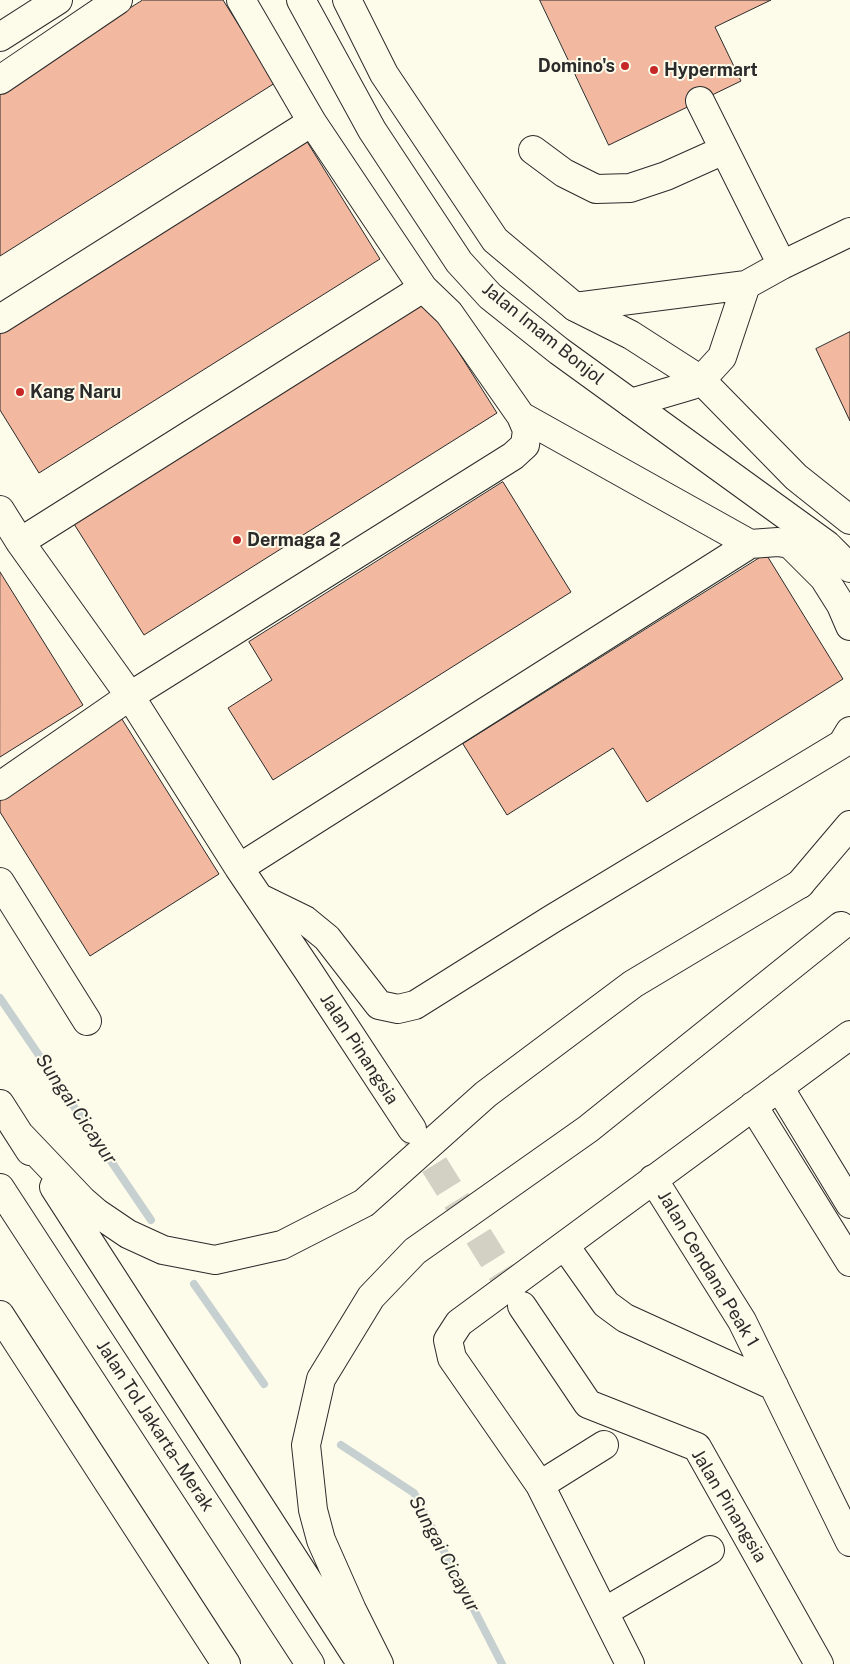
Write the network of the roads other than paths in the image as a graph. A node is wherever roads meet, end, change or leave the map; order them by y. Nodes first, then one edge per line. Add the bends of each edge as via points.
1 (58, 0) edge
2 (118, 0) edge
3 (126, 0) edge
4 (141, 0) edge
5 (241, 0) edge
6 (301, 0) edge
7 (347, 0) edge
8 (0, 37) edge
9 (0, 80) edge
10 (700, 101) dead end
11 (312, 122) junction
12 (533, 150) dead end
13 (724, 150) junction
14 (850, 232) edge
15 (782, 265) junction
16 (746, 285) junction
17 (423, 288) junction
18 (575, 307) junction
19 (0, 319) edge
20 (701, 380) junction
21 (631, 403) junction
22 (521, 416) junction
23 (0, 510) edge
24 (850, 520) edge
25 (20, 542) junction
26 (750, 544) junction
27 (850, 568) edge
28 (850, 626) edge
29 (130, 696) junction
30 (850, 731) edge
31 (0, 786) edge
32 (850, 825) edge
33 (238, 868) junction
34 (0, 882) edge
35 (259, 898) junction
36 (845, 921) edge
37 (87, 1020) dead end
38 (850, 1035) edge
39 (779, 1087) junction
40 (0, 1104) edge
41 (753, 1106) junction
42 (412, 1129) tunnel mouth
43 (20, 1136) junction
44 (653, 1179) junction
45 (0, 1188) edge
46 (850, 1204) edge
47 (565, 1246) junction
48 (850, 1262) edge
49 (522, 1306) tunnel mouth
50 (0, 1315) edge
51 (774, 1386) junction
52 (604, 1445) dead end
53 (540, 1485) junction
54 (850, 1542) edge
55 (710, 1550) dead end
56 (604, 1612) junction
57 (226, 1664) edge
58 (310, 1664) edge
59 (363, 1664) edge
60 (379, 1664) edge
61 (630, 1664) edge
62 (819, 1664) edge

1 - 8 main road
2 - 9 main road
3 - 4 main road
5 - 11 main road
6 - 21 main road, Jalan Imam Bonjol via 372,130 459,262 507,310
7 - 18 main road via 384,74 495,240
10 - 13 main road
11 - 17 main road
11 - 19 main road
12 - 13 main road via 564,173 596,189 630,188
13 - 15 main road
14 - 15 main road
15 - 16 main road
16 - 18 main road
16 - 20 main road via 722,357
17 - 22 main road via 449,313
17 - 25 main road
18 - 20 main road via 631,335
20 - 21 main road
20 - 24 main road via 796,477
21 - 27 main road, Jalan Imam Bonjol via 827,545
22 - 26 main road
22 - 29 main road via 527,430 525,445 514,456
23 - 25 main road, Jalan Pinangsia
25 - 29 main road, Jalan Pinangsia
26 - 28 main road via 790,544 824,578
26 - 33 main road
29 - 31 main road
29 - 33 main road, Jalan Pinangsia
30 - 35 main road via 842,744 415,1005 398,1009 379,1005 327,938 305,920
32 - 43 main road via 800,884 633,984 486,1094 364,1203 282,1245 215,1260 162,1250 97,1214
33 - 35 main road, Jalan Pinangsia
34 - 37 main road
35 - 42 main road, Jalan Pinangsia
36 - 60 main road via 588,1129 415,1251 371,1297 321,1379 306,1445 313,1510 321,1540
38 - 39 main road
39 - 41 main road
39 - 46 main road
40 - 43 main road
41 - 44 main road
41 - 48 main road
43 - 59 main road
44 - 47 main road
44 - 51 main road, Jalan Cendana Peak 1 via 742,1321
45 - 58 main road, Jalan Tol Jakarta–Merak
47 - 51 main road, Jalan Cendana Peak 1 via 606,1304 625,1318
47 - 53 main road via 459,1323 448,1340 452,1358
49 - 62 main road, Jalan Pinangsia via 588,1404 697,1447
50 - 57 main road
51 - 54 main road, Jalan Cendana Peak 1
52 - 53 main road
53 - 56 main road
55 - 56 main road
56 - 61 main road

